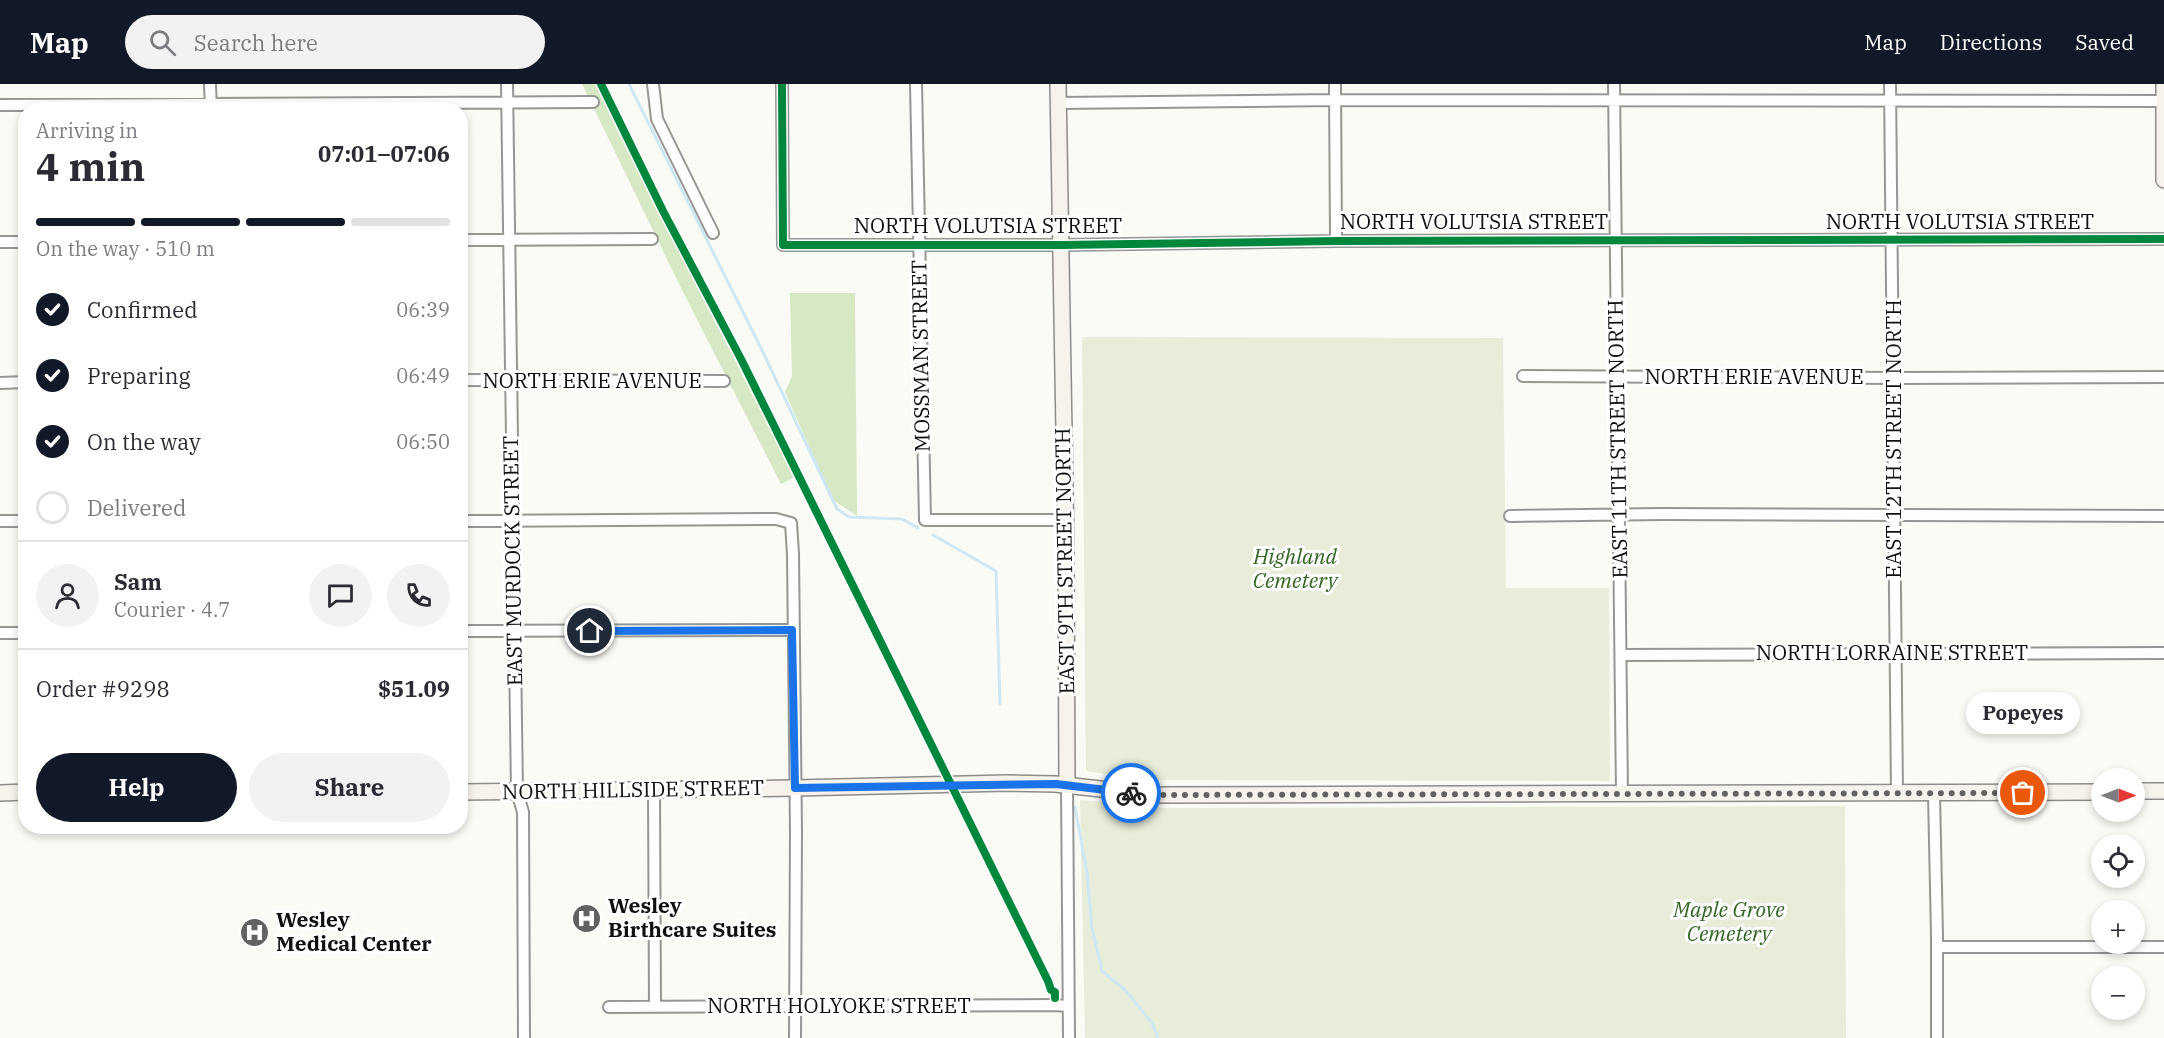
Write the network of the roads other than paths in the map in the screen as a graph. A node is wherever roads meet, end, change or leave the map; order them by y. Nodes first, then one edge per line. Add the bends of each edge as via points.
1 (210, 84) edge
2 (507, 84) edge
3 (653, 84) edge
4 (782, 84) edge
5 (916, 84) edge
6 (1059, 84) edge
7 (1335, 84) edge
8 (1614, 84) edge
9 (1890, 84) edge
10 (2164, 84) edge
11 (1335, 100) junction
12 (1614, 100) junction
13 (1890, 101) junction
14 (2164, 101) edge
15 (211, 102) edge
16 (508, 102) junction
17 (593, 102) dead end
18 (468, 103) edge
19 (1059, 103) junction
20 (0, 105) edge
21 (18, 105) edge
22 (2164, 180) edge
23 (710, 228) dead end
24 (652, 239) dead end
25 (2164, 239) edge
26 (468, 240) edge
27 (509, 240) junction
28 (1615, 240) junction
29 (1892, 240) junction
30 (1336, 241) junction
31 (0, 242) edge
32 (18, 242) edge
33 (919, 245) junction
34 (1060, 245) junction
35 (1523, 376) dead end
36 (1617, 376) junction
37 (2164, 377) edge
38 (1894, 378) junction
39 (468, 380) edge
40 (511, 380) junction
41 (724, 381) dead end
42 (18, 382) edge
43 (0, 383) edge
44 (1619, 515) junction
45 (1895, 515) junction
46 (1510, 516) dead end
47 (2164, 516) edge
48 (1065, 519) junction
49 (0, 521) edge
50 (18, 521) edge
51 (468, 521) edge
52 (513, 521) junction
53 (792, 630) junction
54 (468, 631) edge
55 (514, 631) junction
56 (0, 633) edge
57 (18, 633) edge
58 (1895, 653) junction
59 (2164, 654) edge
60 (1620, 655) junction
61 (1067, 785) junction
62 (795, 788) junction
63 (654, 790) junction
64 (2145, 791) edge
65 (2164, 791) edge
66 (18, 792) edge
67 (468, 792) edge
68 (517, 792) junction
69 (2091, 792) edge
70 (0, 793) edge
71 (1897, 794) junction
72 (1934, 794) junction
73 (1622, 795) junction
74 (1937, 947) junction
75 (2164, 947) edge
76 (609, 1006) dead end
77 (655, 1006) junction
78 (1068, 1006) junction
79 (795, 1007) junction
80 (524, 1038) edge
81 (795, 1038) edge
82 (1069, 1038) edge
83 (1936, 1038) edge

1 - 15 street
2 - 16 street, EAST MURDOCK STREET
3 - 23 street via 657,119
4 - 33 street, NORTH VOLUTSIA STREET via 783,244
5 - 33 street, MOSSMAN STREET
6 - 19 main road, EAST 9TH STREET NORTH
7 - 11 street
8 - 12 street, EAST 11TH STREET NORTH
9 - 13 street, EAST 12TH STREET NORTH
10 - 14 main road
11 - 12 street
11 - 19 street
11 - 30 street
12 - 13 street
12 - 28 street, EAST 11TH STREET NORTH
13 - 14 street
13 - 29 street, EAST 12TH STREET NORTH
14 - 22 main road
16 - 17 street
16 - 18 street
16 - 27 street, EAST MURDOCK STREET
19 - 34 main road, EAST 9TH STREET NORTH
20 - 21 street
24 - 27 street
25 - 29 street, NORTH VOLUTSIA STREET
26 - 27 street
27 - 40 street, EAST MURDOCK STREET
28 - 29 street, NORTH VOLUTSIA STREET
28 - 30 street, NORTH VOLUTSIA STREET
28 - 36 street, EAST 11TH STREET NORTH
29 - 38 street, EAST 12TH STREET NORTH
30 - 34 street, NORTH VOLUTSIA STREET
31 - 32 street
33 - 34 street, NORTH VOLUTSIA STREET
33 - 48 street, MOSSMAN STREET via 925,520
34 - 48 main road, EAST 9TH STREET NORTH
35 - 36 street, NORTH ERIE AVENUE
36 - 38 street, NORTH ERIE AVENUE
36 - 44 street, EAST 11TH STREET NORTH
37 - 38 street, NORTH ERIE AVENUE
38 - 45 street, EAST 12TH STREET NORTH
39 - 40 street, NORTH ERIE AVENUE
40 - 41 street, NORTH ERIE AVENUE
40 - 52 street, EAST MURDOCK STREET
42 - 43 street
44 - 45 street
44 - 46 street
44 - 60 street, EAST 11TH STREET NORTH
45 - 47 street
45 - 58 street, EAST 12TH STREET NORTH
48 - 61 main road, EAST 9TH STREET NORTH
49 - 50 street
51 - 52 street
52 - 53 street via 776,519 791,523
52 - 55 street, EAST MURDOCK STREET
53 - 55 street
53 - 62 street
54 - 55 street
55 - 68 street, EAST MURDOCK STREET
56 - 57 street
58 - 59 street, NORTH LORRAINE STREET
58 - 60 street, NORTH LORRAINE STREET
58 - 71 street, EAST 12TH STREET NORTH
60 - 73 street, EAST 11TH STREET NORTH
61 - 62 main road, NORTH HILLSIDE STREET
61 - 73 main road, NORTH HILLSIDE STREET via 1155,795
61 - 78 street, EAST 9TH STREET NORTH
62 - 63 main road, NORTH HILLSIDE STREET
62 - 79 street
63 - 68 main road, NORTH HILLSIDE STREET
63 - 77 street
64 - 65 main road
66 - 70 main road
67 - 68 main road, NORTH HILLSIDE STREET
68 - 80 street, EAST MURDOCK STREET via 523,812
69 - 72 main road, NORTH HILLSIDE STREET
71 - 72 main road, NORTH HILLSIDE STREET
71 - 73 main road, NORTH HILLSIDE STREET
72 - 74 street
74 - 75 street
74 - 83 street
76 - 77 street, NORTH HOLYOKE STREET
77 - 79 street, NORTH HOLYOKE STREET
78 - 79 street, NORTH HOLYOKE STREET
78 - 82 street, EAST 9TH STREET NORTH
79 - 81 street

